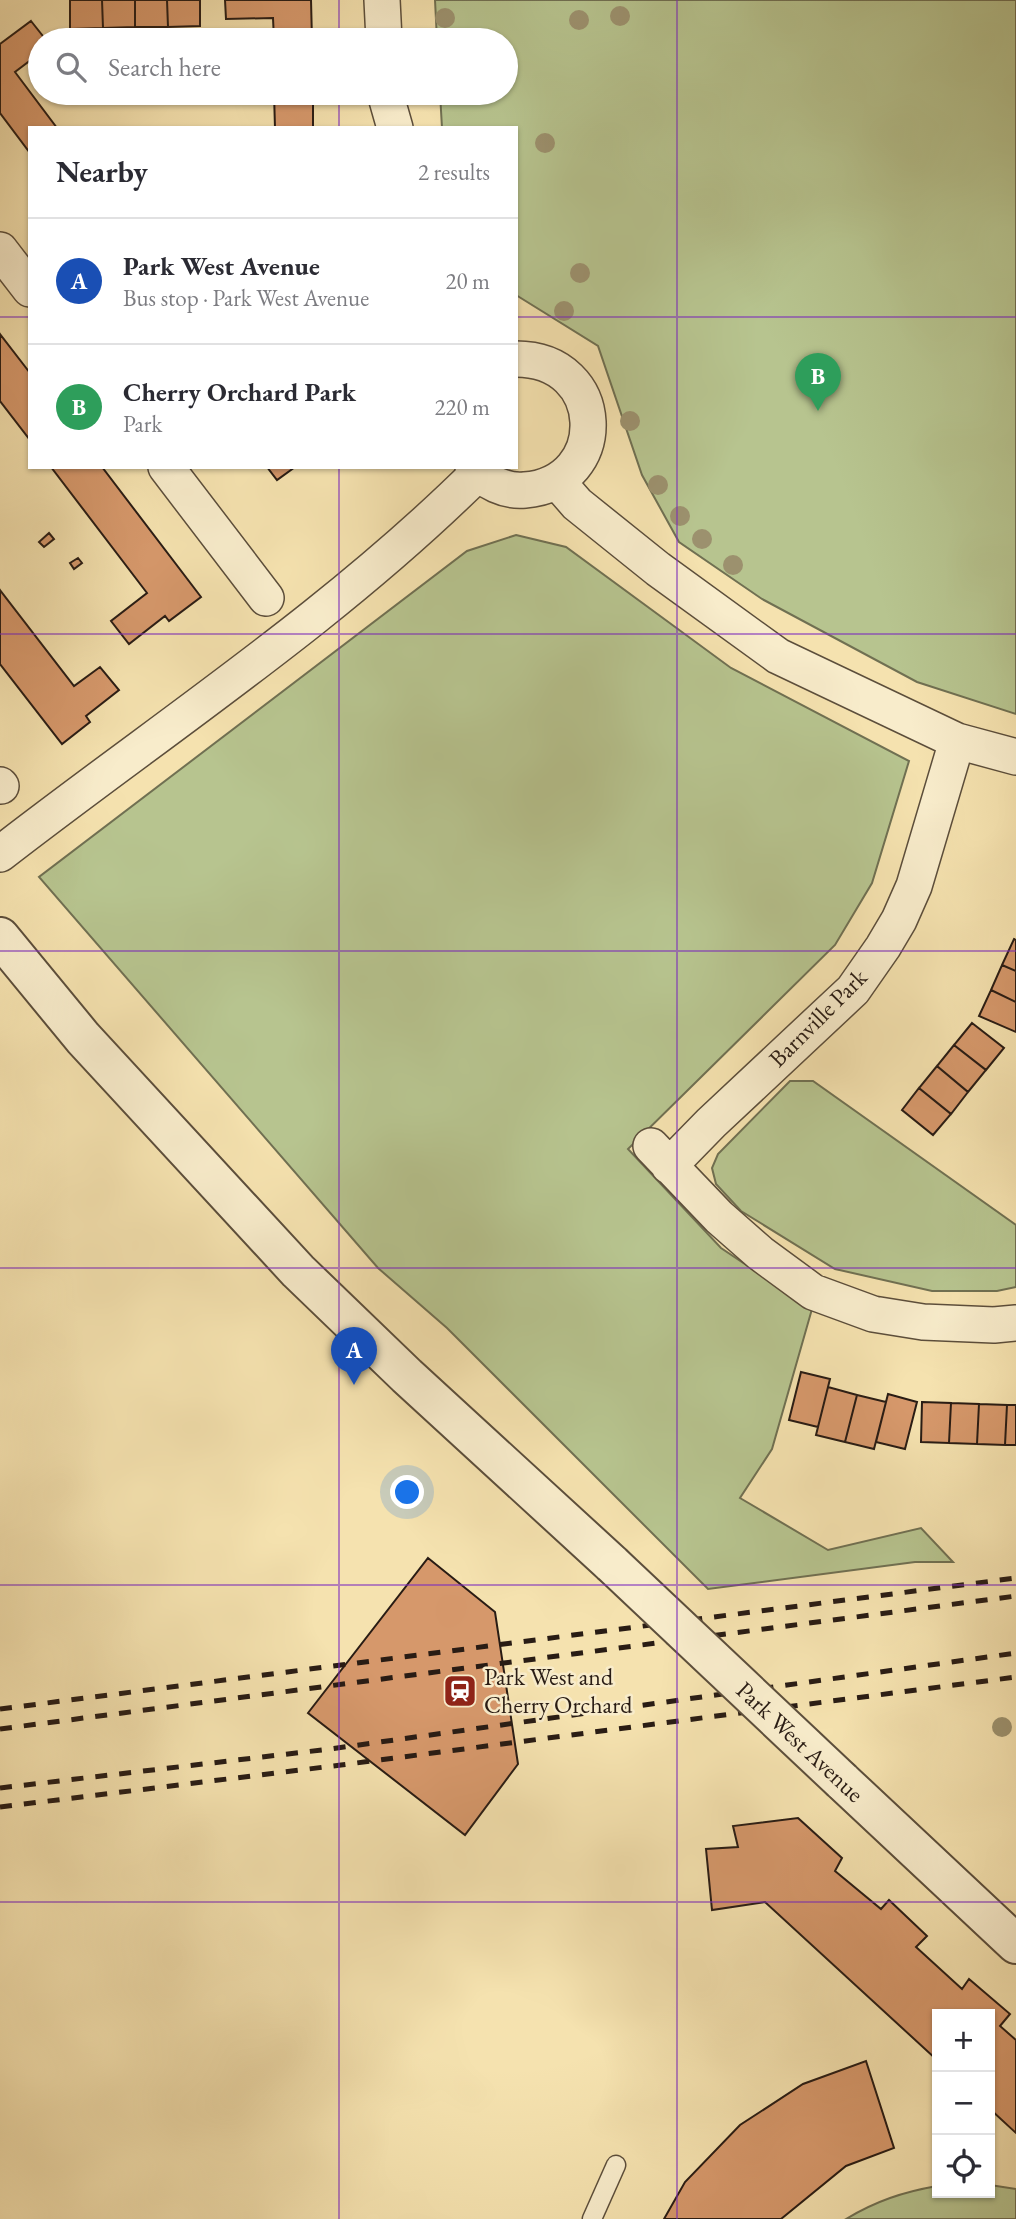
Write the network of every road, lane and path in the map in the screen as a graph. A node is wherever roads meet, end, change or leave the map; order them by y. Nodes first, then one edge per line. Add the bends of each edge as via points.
1 (382, 0) edge
2 (383, 28) edge
3 (388, 105) edge
4 (394, 126) edge
5 (0, 250) edge
6 (28, 286) edge
7 (518, 359) edge
8 (168, 469) edge
9 (476, 470) edge
10 (557, 481) junction
11 (266, 598) dead end
12 (957, 741) junction
13 (1016, 757) edge
14 (0, 854) edge
15 (0, 937) edge
16 (1016, 1323) edge
17 (1016, 1944) edge
18 (616, 2165) dead end
19 (592, 2219) edge

1 - 2 street
3 - 4 street
5 - 6 street
7 - 10 street via 555,367 573,382 585,401 589,424 585,446 574,466
8 - 11 street
9 - 10 street via 496,485 516,491
9 - 14 street via 421,528 293,634
10 - 12 street via 577,504 658,569 778,656
12 - 13 street
12 - 16 street, Barnville Park via 914,886 899,920 853,990 711,1123 660,1156 719,1217 813,1292 873,1314 923,1322
15 - 17 street, Park West Avenue, bridge via 83,1038 298,1271
18 - 19 lane

